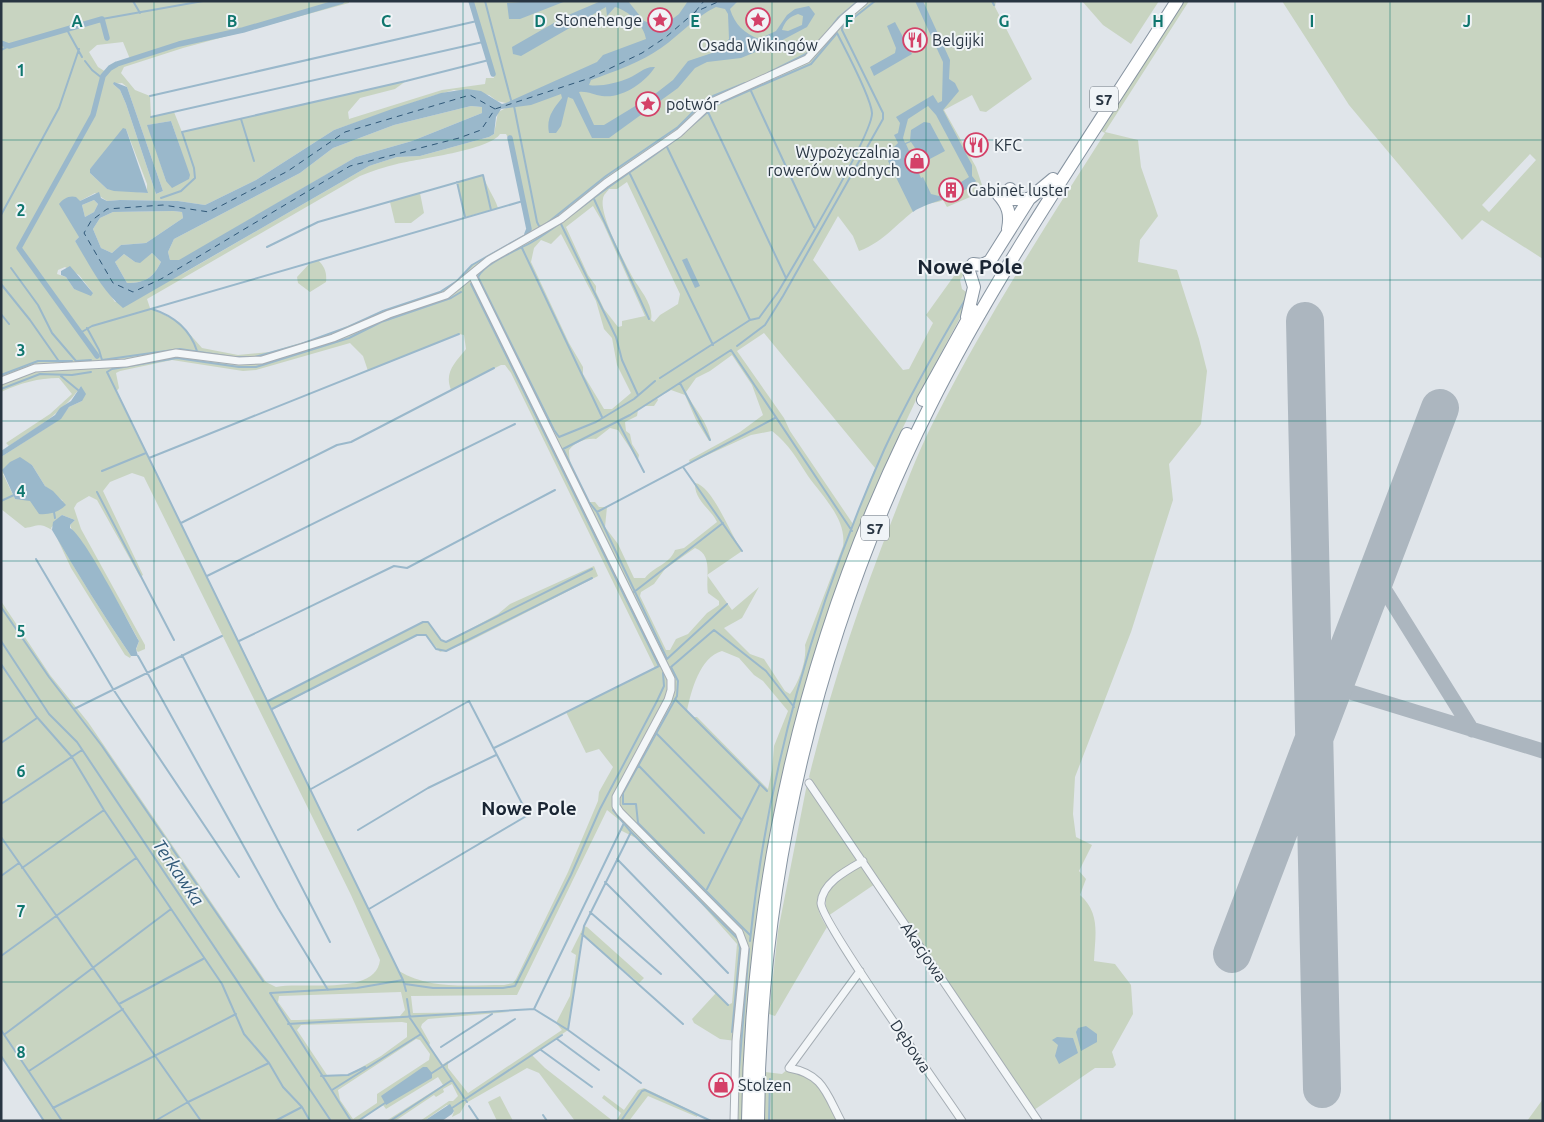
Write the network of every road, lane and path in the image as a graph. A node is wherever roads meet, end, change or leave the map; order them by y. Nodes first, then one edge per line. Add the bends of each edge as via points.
1 (864, 1) edge
2 (1167, 1) edge
3 (1177, 1) edge
4 (1053, 179) junction
5 (1029, 199) junction
6 (1007, 234) junction
7 (990, 261) junction
8 (472, 275) junction
9 (974, 287) junction
10 (963, 326) junction
11 (1, 381) edge
12 (809, 783) dead end
13 (863, 861) junction
14 (860, 971) junction
15 (734, 1121) edge
16 (748, 1121) edge
17 (758, 1121) edge
18 (840, 1121) edge
19 (962, 1121) edge
20 (1038, 1121) edge

1 - 8 street via 843,19 807,60 712,102 679,133 606,183 561,219 489,260
2 - 4 highway, S7
3 - 17 highway, S7 via 1034,225 948,371 908,452 853,586 820,689 784,845 766,973
4 - 5 highway
4 - 10 highway, S7
5 - 6 highway
5 - 6 highway via 1014,199 1004,191 1010,213
6 - 7 highway
7 - 9 highway
7 - 9 highway via 970,266
8 - 11 street via 453,291 436,299 389,314 334,338 262,360 239,361 176,353 126,363 35,368
8 - 15 street via 671,679 668,700 616,796 616,803 620,812 739,932 743,940
9 - 10 highway
10 - 16 highway, S7 via 921,405 872,513 833,616 800,725 763,913 751,1030
12 - 13 street, Akacjowa
13 - 14 street, Dębowa via 828,885 821,901 824,916
13 - 20 street, Akacjowa
14 - 18 street via 789,1068 806,1071 822,1084
14 - 19 street, Dębowa

